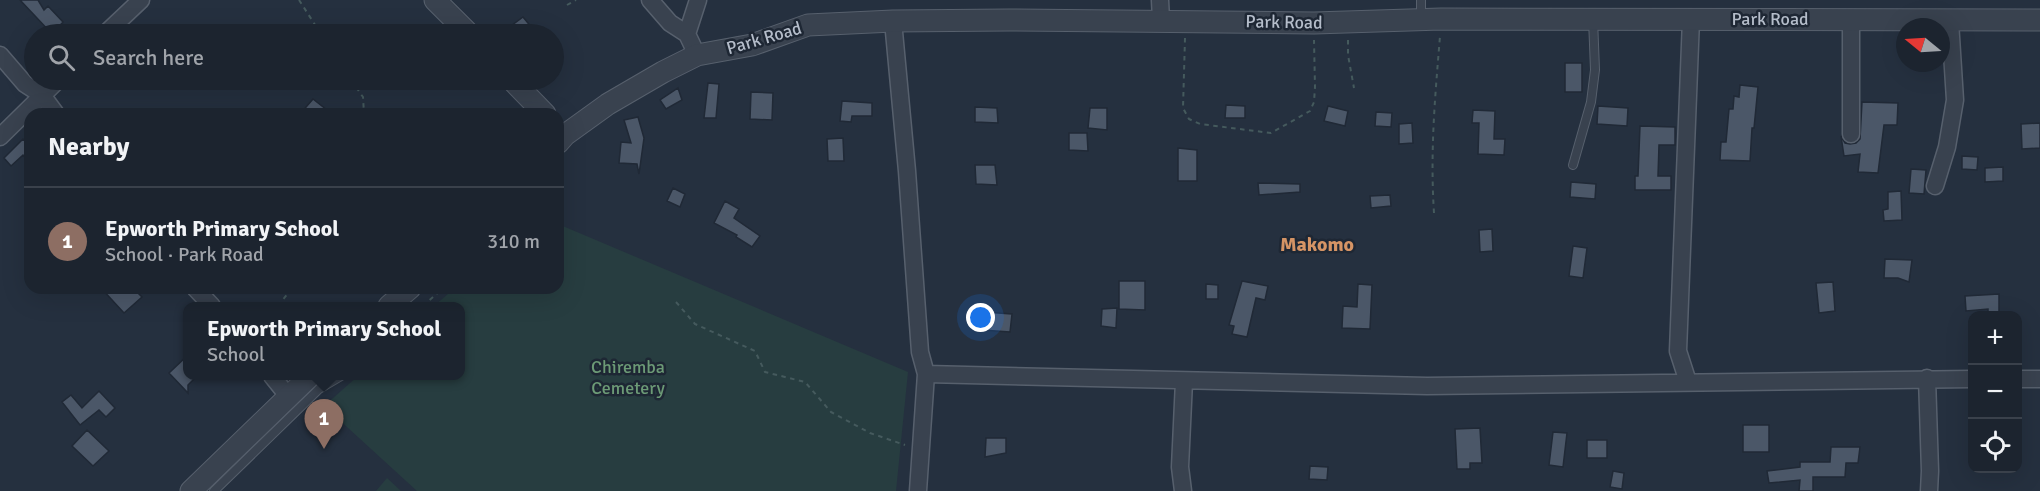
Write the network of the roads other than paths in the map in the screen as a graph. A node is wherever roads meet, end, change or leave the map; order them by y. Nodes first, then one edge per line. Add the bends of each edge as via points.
1 (141, 0) edge
2 (435, 0) edge
3 (650, 0) edge
4 (698, 0) edge
5 (1161, 10) edge
6 (1428, 13) edge
7 (1593, 19) junction
8 (1691, 19) junction
9 (1851, 20) junction
10 (1896, 20) edge
11 (2040, 20) edge
12 (893, 21) junction
13 (1950, 21) joint
14 (116, 24) edge
15 (459, 24) edge
16 (687, 34) junction
17 (697, 55) junction
18 (0, 56) edge
19 (24, 83) edge
20 (34, 90) edge
21 (47, 90) edge
22 (522, 90) edge
23 (42, 95) junction
24 (29, 108) edge
25 (52, 108) edge
26 (539, 108) edge
27 (24, 113) edge
28 (564, 132) edge
29 (1851, 134) dead end
30 (0, 137) edge
31 (1573, 165) dead end
32 (1935, 186) dead end
33 (926, 374) junction
34 (1927, 378) junction
35 (1968, 379) edge
36 (2022, 379) edge
37 (2040, 379) edge
38 (276, 380) edge
39 (313, 381) edge
40 (1184, 381) junction
41 (1688, 382) junction
42 (288, 396) junction
43 (191, 491) edge
44 (214, 491) edge
45 (918, 491) edge
46 (1184, 491) edge
47 (1929, 491) edge

1 - 14 street
2 - 15 street
3 - 16 street via 670,23
4 - 16 street
5 - 6 street, Park Road via 1185,21 1314,23
5 - 12 street, Park Road
6 - 7 street, Park Road
7 - 8 street, Park Road
7 - 31 lane via 1592,102
8 - 9 street, Park Road
8 - 41 street via 1678,351
9 - 10 street, Park Road
9 - 29 street
11 - 13 street, Park Road
12 - 17 street, Park Road via 808,25 752,45
12 - 33 street via 920,352
13 - 32 street via 1955,100
16 - 17 street
17 - 28 street, Park Road
18 - 19 street
20 - 23 street
21 - 23 street
22 - 26 street
23 - 24 street
23 - 25 street
27 - 30 street
33 - 40 street
33 - 45 street
34 - 35 street
34 - 41 street
34 - 47 street
36 - 37 street
38 - 42 street
39 - 42 street
39 - 44 lane
40 - 41 street via 1427,386
40 - 46 street via 1180,467
42 - 43 street

